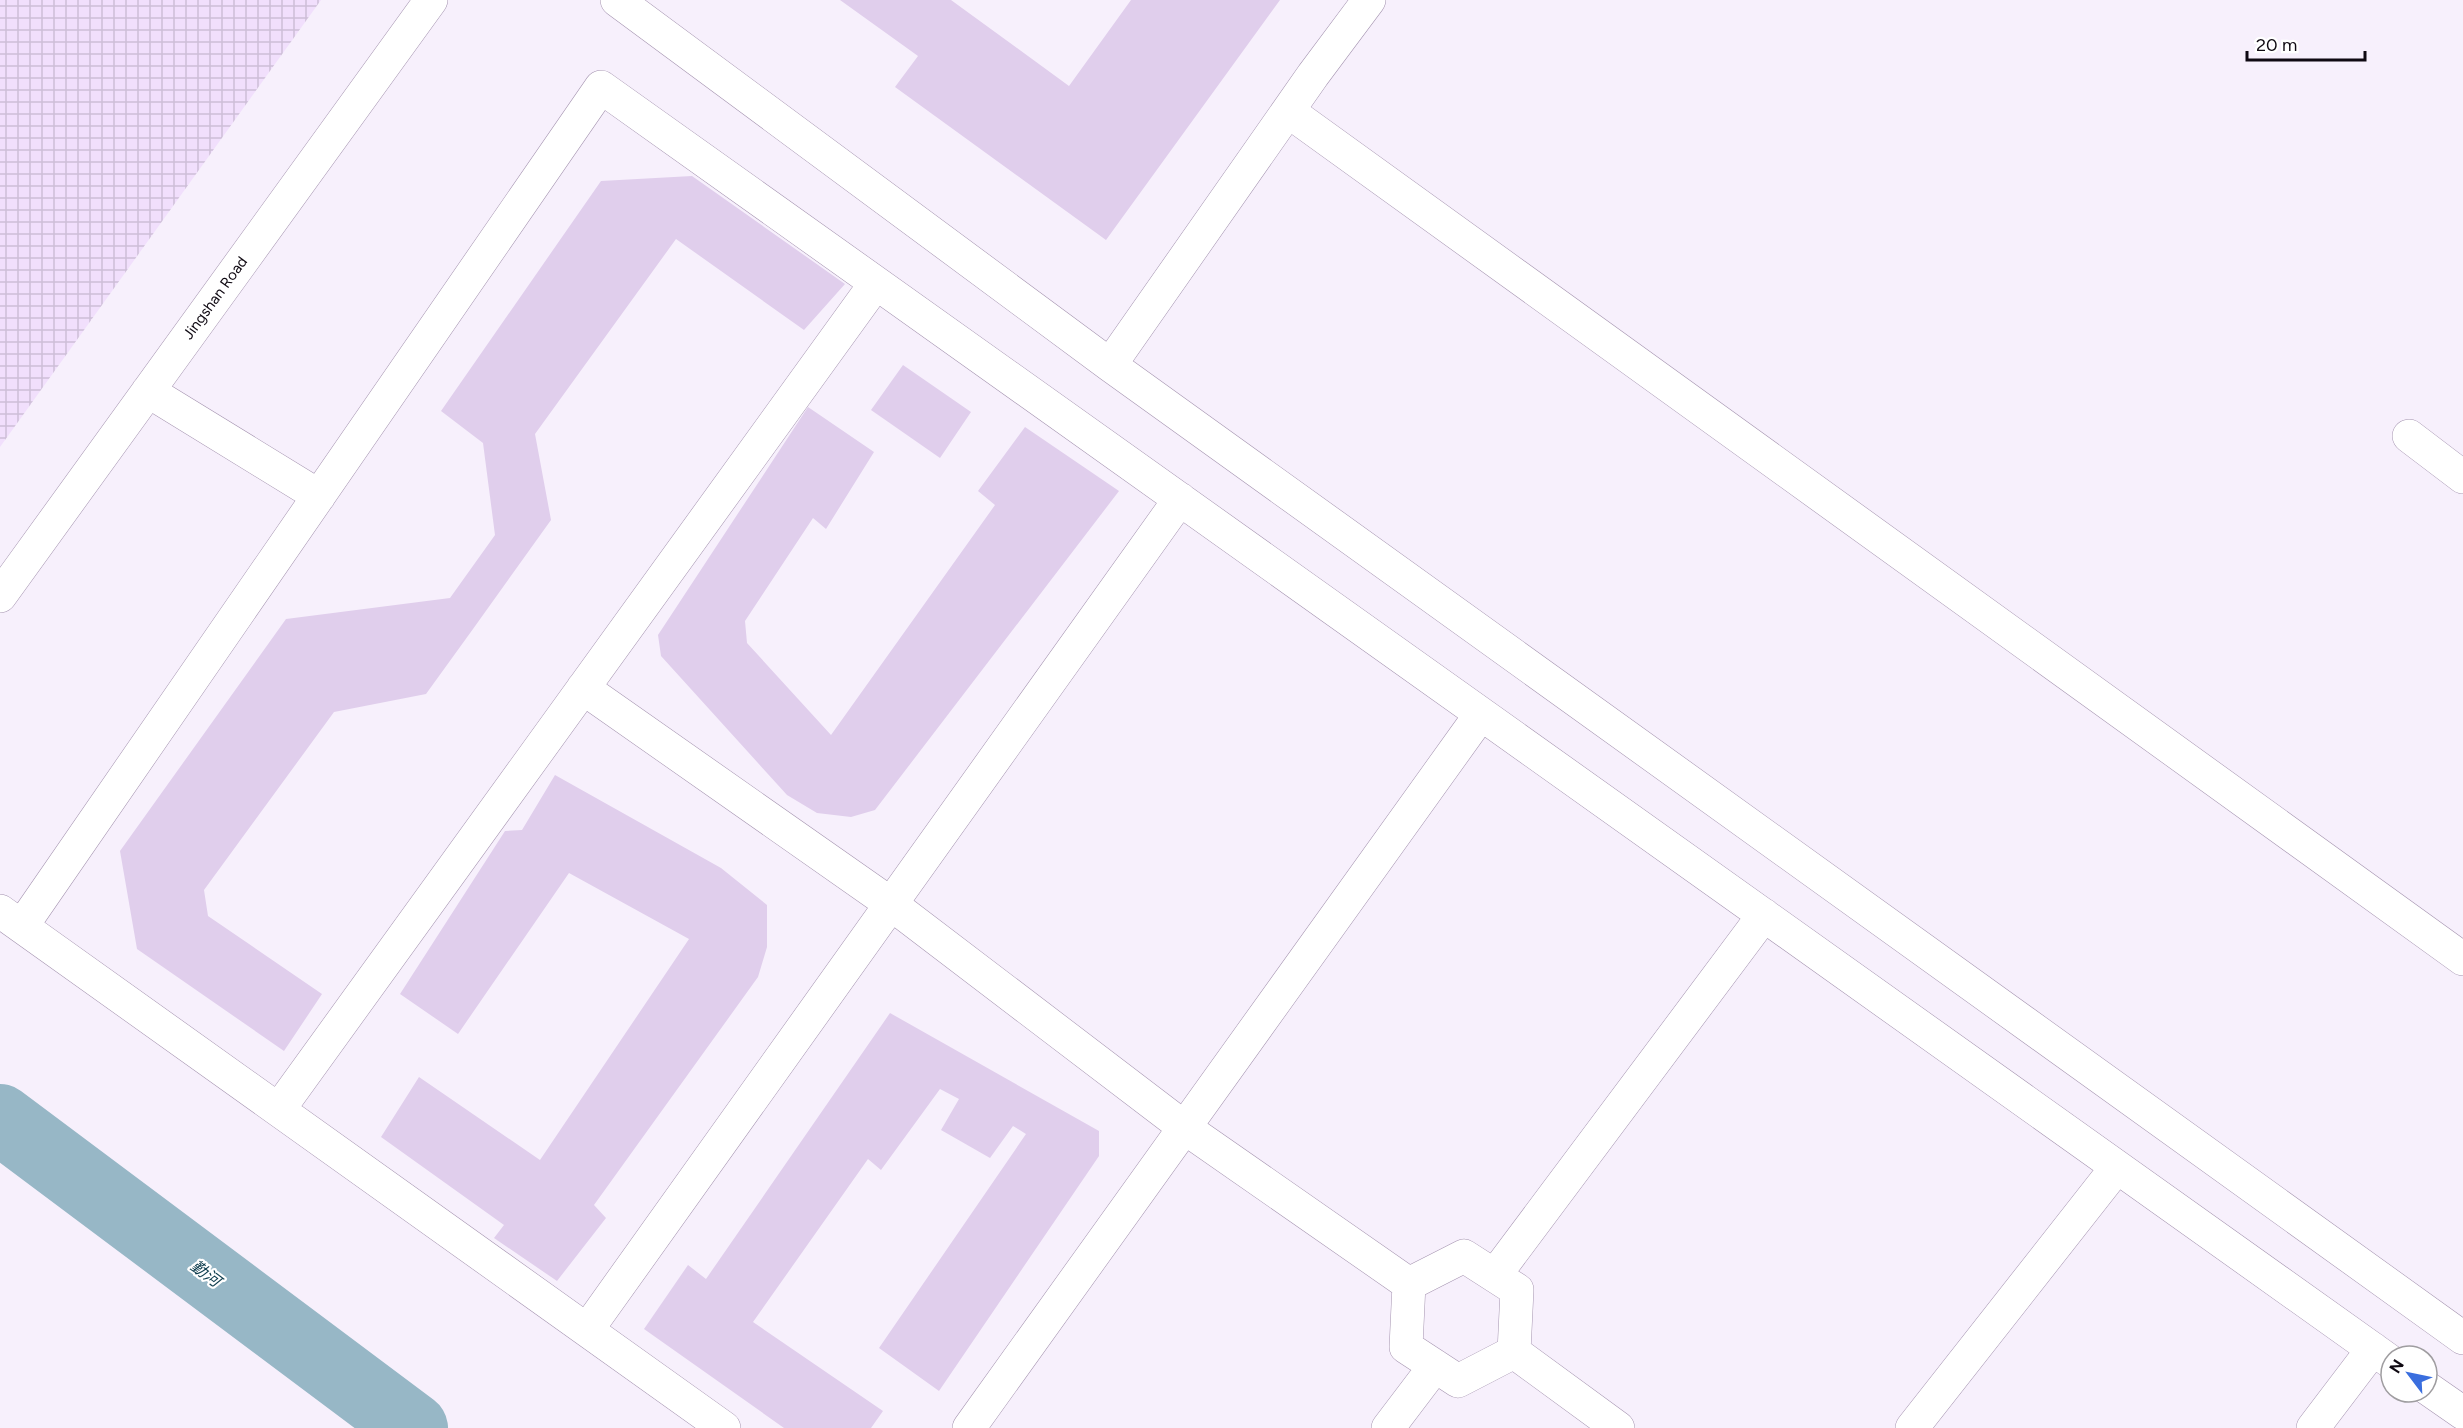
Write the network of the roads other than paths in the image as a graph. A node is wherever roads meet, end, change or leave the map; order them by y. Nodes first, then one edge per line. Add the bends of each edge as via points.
1 (431, 0) edge
2 (617, 0) edge
3 (1369, 0) edge
4 (1288, 111) junction
5 (876, 283) junction
6 (1110, 365) junction
7 (148, 391) junction
8 (2409, 436) dead end
9 (2463, 477) edge
10 (319, 496) junction
11 (1180, 499) junction
12 (0, 596) edge
13 (583, 688) junction
14 (1481, 714) junction
15 (891, 904) junction
16 (1764, 915) junction
17 (11, 918) edge
18 (2463, 959) edge
19 (279, 1109) junction
20 (1185, 1128) junction
21 (2117, 1167) junction
22 (1495, 1275) junction
23 (1409, 1284) junction
24 (587, 1330) junction
25 (2463, 1338) edge
26 (1514, 1352) junction
27 (2379, 1354) edge
28 (2379, 1359) edge
29 (1435, 1366) junction
30 (2439, 1396) edge
31 (2463, 1413) edge
32 (724, 1428) edge
33 (969, 1428) edge
34 (1388, 1428) edge
35 (1618, 1428) edge
36 (1912, 1428) edge
37 (2313, 1428) edge

1 - 7 street, Jingshan Road
2 - 6 street
3 - 4 street
4 - 6 street
4 - 18 street
5 - 10 street via 601,87
5 - 11 street
5 - 13 street
6 - 25 street
7 - 10 street
7 - 12 street, Jingshan Road
8 - 9 street
10 - 17 street
11 - 14 street
11 - 15 street
13 - 15 street
13 - 19 street
14 - 16 street
14 - 20 street
15 - 20 street
15 - 24 street
16 - 21 street
16 - 22 street
17 - 19 street
19 - 24 street
20 - 23 street
20 - 33 street
21 - 27 street
21 - 36 street
22 - 23 street via 1464,1256
22 - 26 street via 1516,1290
23 - 29 street via 1406,1347
24 - 32 street
26 - 29 street via 1458,1381
26 - 35 street
28 - 37 street
29 - 34 street
30 - 31 street

